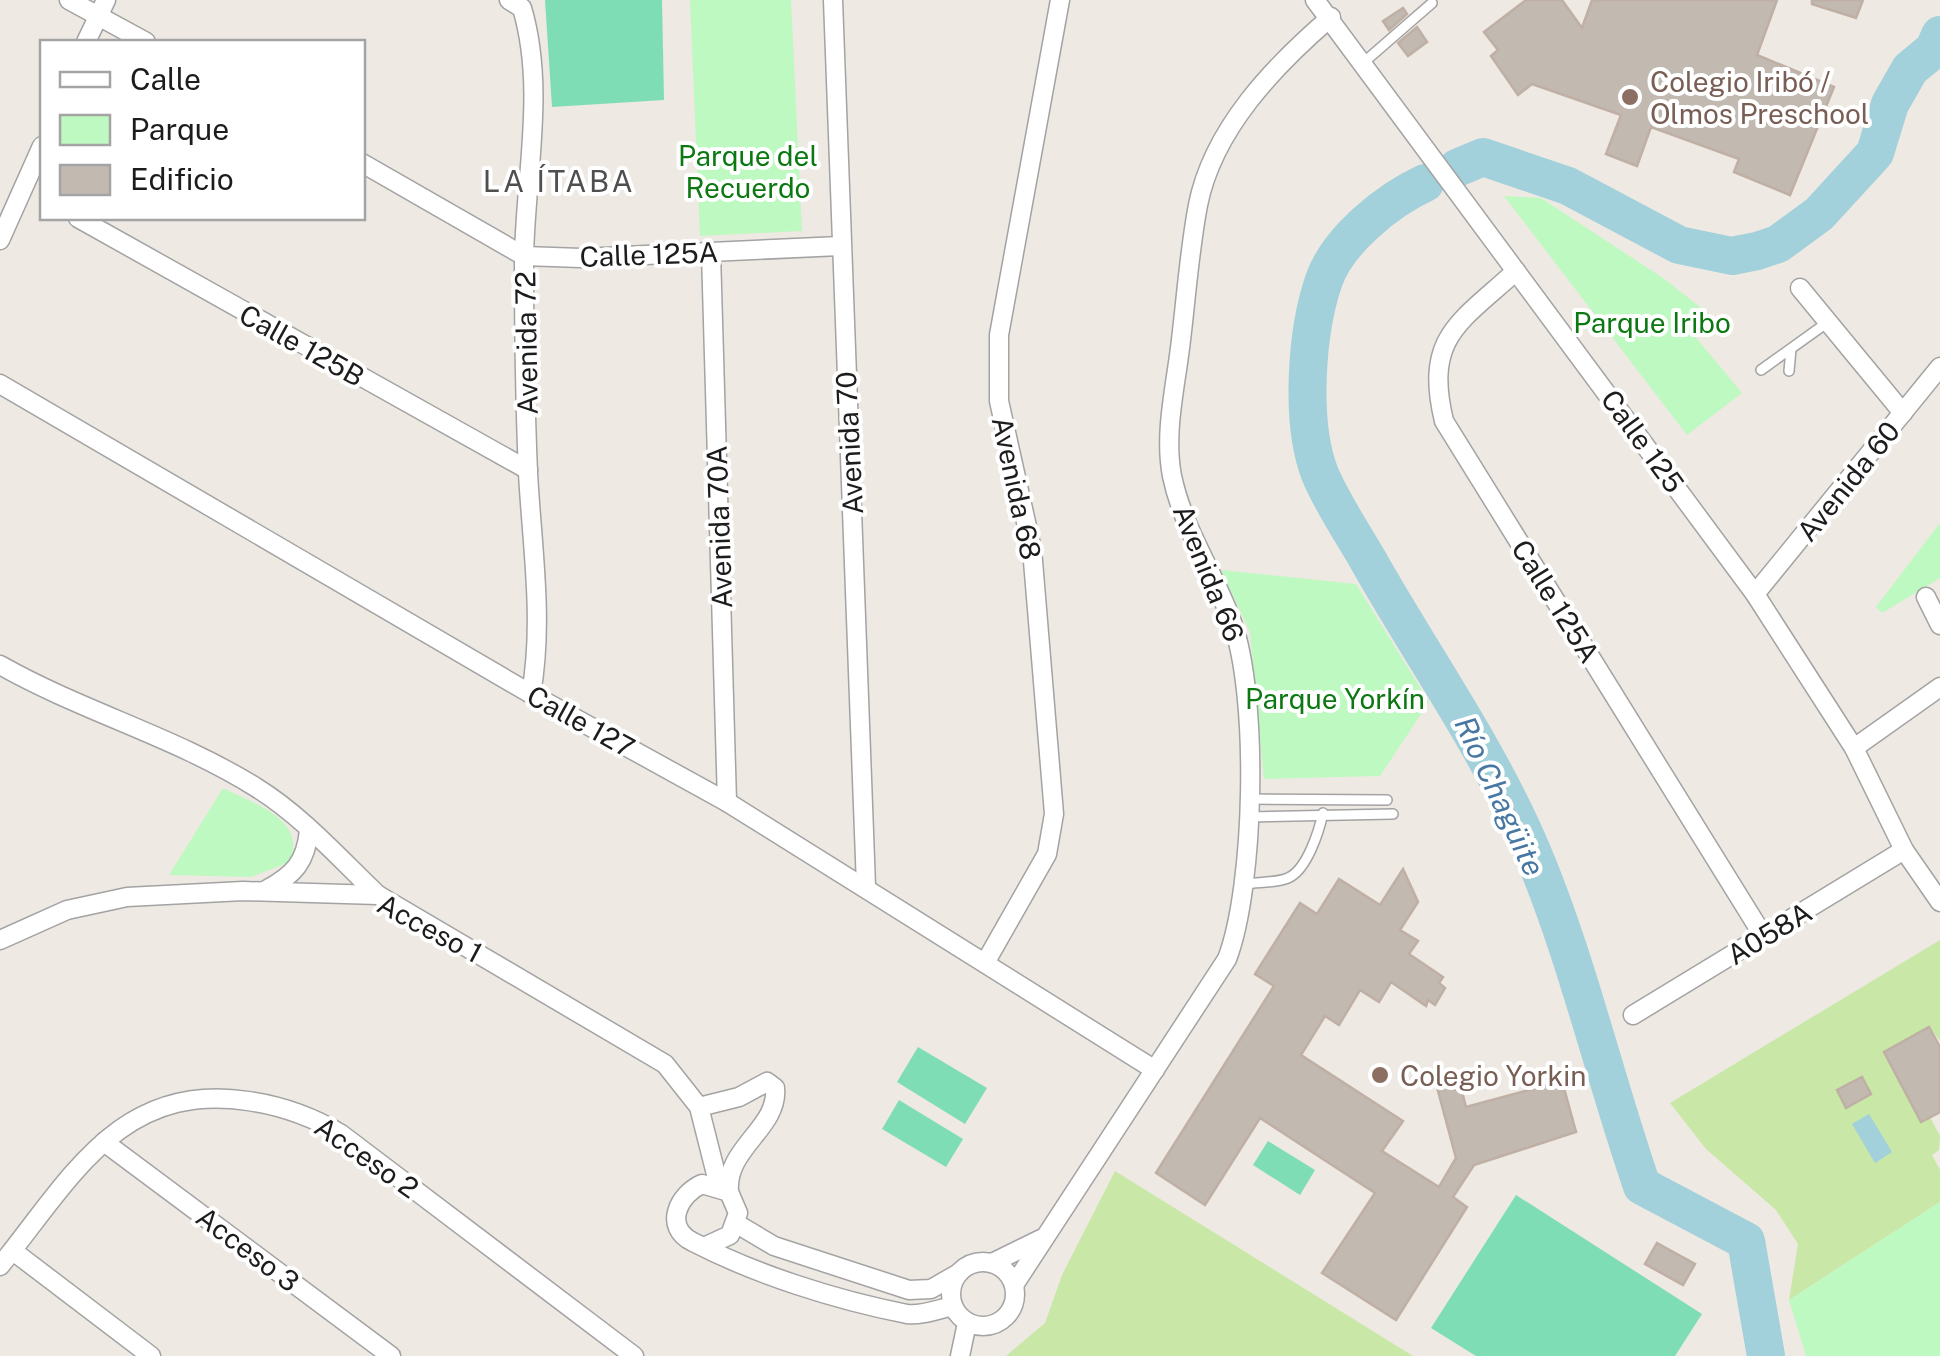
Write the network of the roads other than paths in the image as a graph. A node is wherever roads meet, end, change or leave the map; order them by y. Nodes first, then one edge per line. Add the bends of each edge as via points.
1 (69, 0) edge
2 (510, 0) edge
3 (834, 0) edge
4 (1060, 0) edge
5 (1315, 0) edge
6 (1432, 3) dead end
7 (101, 8) edge
8 (1331, 18) junction
9 (87, 40) edge
10 (143, 40) edge
11 (1363, 63) junction
12 (40, 151) edge
13 (365, 165) edge
14 (26, 187) junction
15 (40, 196) edge
16 (82, 220) edge
17 (0, 240) edge
18 (840, 246) junction
19 (712, 253) junction
20 (524, 256) junction
21 (1516, 271) junction
22 (1800, 288) dead end
23 (1828, 322) junction
24 (1791, 348) junction
25 (1940, 367) edge
26 (1761, 370) dead end
27 (1789, 371) dead end
28 (0, 384) edge
29 (1903, 412) junction
30 (528, 470) junction
31 (1755, 594) junction
32 (1926, 597) dead end
33 (1940, 624) edge
34 (0, 665) edge
35 (1940, 687) edge
36 (531, 694) junction
37 (1854, 748) junction
38 (1326, 800) junction
39 (1386, 800) dead end
40 (726, 802) junction
41 (1249, 808) junction
42 (1393, 814) dead end
43 (1323, 816) junction
44 (309, 830) junction
45 (1904, 850) junction
46 (1246, 884) junction
47 (866, 886) junction
48 (262, 892) junction
49 (378, 895) junction
50 (1940, 902) edge
51 (1764, 936) junction
52 (0, 940) edge
53 (984, 963) junction
54 (1632, 1015) dead end
55 (1155, 1070) junction
56 (698, 1108) junction
57 (104, 1142) junction
58 (708, 1153) junction
59 (724, 1189) junction
60 (687, 1190) junction
61 (737, 1224) junction
62 (1041, 1239) junction
63 (706, 1246) junction
64 (12, 1251) junction
65 (992, 1263) junction
66 (0, 1266) edge
67 (959, 1272) junction
68 (1014, 1285) junction
69 (953, 1306) junction
70 (967, 1323) junction
71 (151, 1356) edge
72 (391, 1356) edge
73 (634, 1356) edge
74 (960, 1356) edge

1 - 7 street
2 - 20 street, Avenida 72 via 522,8 529,32 534,141
3 - 18 street, Avenida 70
4 - 53 street, Avenida 68 via 1000,335 999,401 1032,549 1054,814 1048,854
5 - 8 street, Calle 125
6 - 11 lane
7 - 9 street
7 - 10 street
8 - 11 street, Calle 125
8 - 41 street, Avenida 66 via 1278,62 1233,122 1199,202 1169,438 1180,510 1241,653
11 - 21 street, Calle 125
12 - 14 street
13 - 20 street
14 - 15 street
14 - 17 street
16 - 30 street, Calle 125B
18 - 19 street, Calle 125A
18 - 47 street, Avenida 70
19 - 20 street, Calle 125A
19 - 40 street, Avenida 70A
20 - 30 street, Avenida 72
21 - 31 street, Calle 125
21 - 51 street, Calle 125A via 1458,324 1440,351 1435,384 1444,421
22 - 23 street
23 - 24 lane
23 - 29 street
24 - 26 lane
24 - 27 lane
25 - 29 street, Avenida 60
28 - 36 street, Calle 127
29 - 31 street, Avenida 60
30 - 36 street, Avenida 72 via 539,651
31 - 37 street, Calle 125
32 - 33 street
34 - 44 street via 190,751 257,788
35 - 37 street
36 - 40 street, Calle 127
37 - 45 street, Calle 125
38 - 39 lane
38 - 41 lane
38 - 43 lane
40 - 47 street, Calle 127
41 - 43 lane
41 - 46 street, Avenida 66
42 - 43 lane
43 - 46 lane via 1296,871
44 - 48 street via 298,870
44 - 49 street
45 - 50 street, Calle 125
45 - 51 street, A058A
46 - 55 street, Avenida 66 via 1227,959
47 - 53 street, Calle 127
48 - 49 street, Acceso 1
48 - 52 street, Acceso 1 via 127,897 67,910
49 - 56 street, Acceso 1 via 666,1064
51 - 54 street, A058A
53 - 55 street, Calle 127
55 - 62 street, Avenida 66
56 - 58 street, Acceso 1
56 - 59 street via 766,1082 776,1088 774,1106 732,1163
57 - 64 street, Acceso 2
57 - 72 street, Acceso 3
57 - 73 street, Acceso 2 via 171,1100 220,1096 313,1117
58 - 59 street, Acceso 1
58 - 60 street
59 - 60 street via 702,1184
59 - 61 street, Acceso 1 via 735,1202
60 - 63 street via 676,1218 692,1242
61 - 63 street via 719,1243
61 - 67 street via 774,1246 908,1290 930,1290
62 - 65 street, Avenida 66
62 - 68 street, Avenida 66
63 - 69 street via 766,1274 912,1315
64 - 66 street, Acceso 2
64 - 71 street
65 - 67 street
65 - 68 street
67 - 69 street
68 - 70 street via 1013,1306 999,1323
69 - 70 street
70 - 74 street

